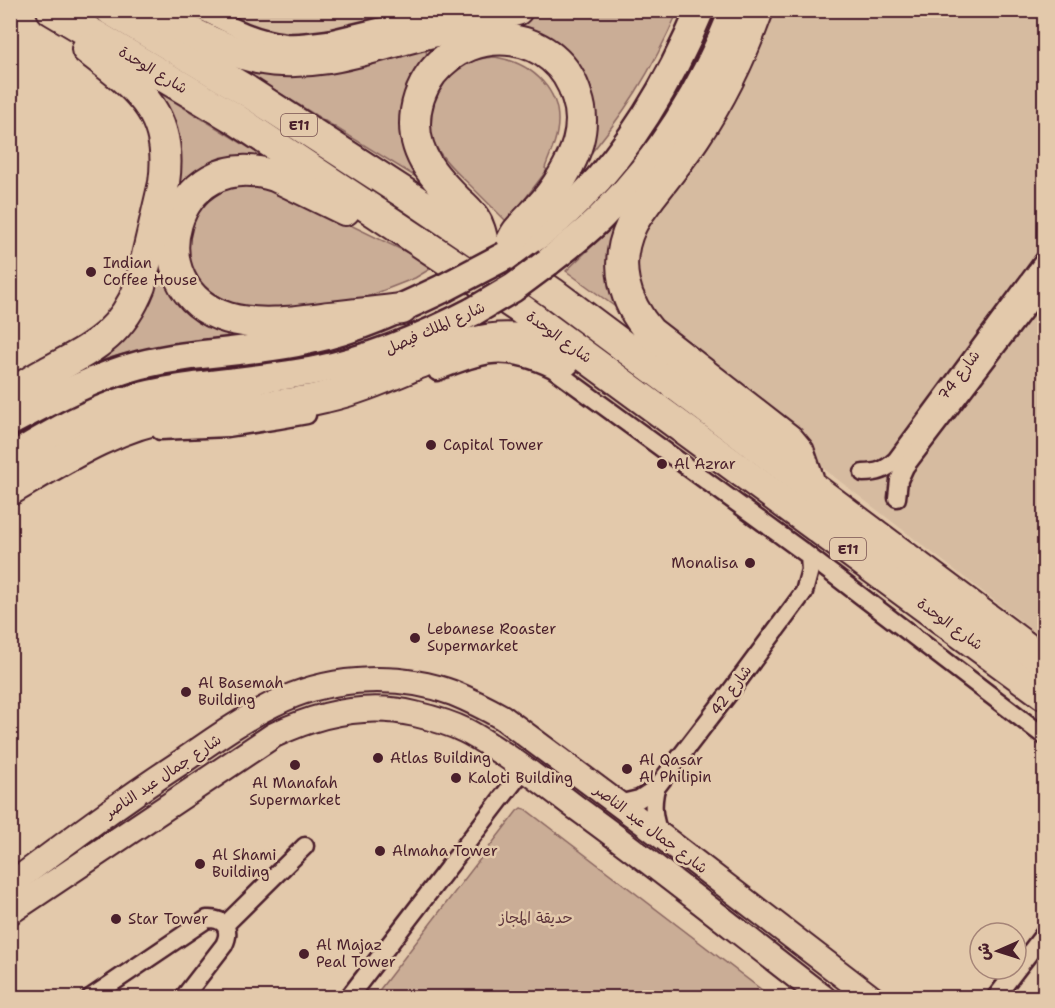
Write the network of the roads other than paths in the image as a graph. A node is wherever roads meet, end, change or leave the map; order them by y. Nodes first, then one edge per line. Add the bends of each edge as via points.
1 (37, 10) edge
2 (52, 10) edge
3 (111, 10) edge
4 (148, 10) edge
5 (199, 10) edge
6 (449, 10) edge
7 (517, 10) edge
8 (700, 10) edge
9 (734, 10) edge
10 (758, 10) edge
11 (391, 222) junction
12 (494, 251) junction
13 (1044, 260) edge
14 (1044, 285) edge
15 (402, 309) junction
16 (79, 354) junction
17 (10, 378) edge
18 (10, 395) edge
19 (651, 404) junction
20 (10, 422) edge
21 (108, 436) junction
22 (863, 472) dead end
23 (12, 482) edge
24 (811, 487) junction
25 (897, 498) dead end
26 (809, 555) junction
27 (839, 578) junction
28 (804, 592) junction
29 (1044, 661) edge
30 (1044, 694) edge
31 (1044, 736) edge
32 (170, 769) junction
33 (524, 769) junction
34 (656, 788) junction
35 (618, 804) junction
36 (127, 835) junction
37 (660, 835) junction
38 (615, 836) junction
39 (305, 846) dead end
40 (682, 852) junction
41 (10, 885) edge
42 (10, 912) edge
43 (225, 926) junction
44 (735, 929) junction
45 (1044, 934) edge
46 (817, 956) junction
47 (90, 998) edge
48 (183, 998) edge
49 (348, 998) edge
50 (824, 998) edge
51 (872, 998) edge
52 (995, 998) edge

1 - 16 highway via 138,90 160,127 166,155 164,183 134,301 117,327
2 - 11 highway, شارع الوحدة / E11 via 234,118
3 - 12 highway, شارع الوحدة / E11 via 247,91
4 - 7 highway via 240,53 304,62
5 - 6 street via 266,39 307,42
8 - 12 main road, شارع الملك فيصل via 667,81 620,154 541,234
9 - 23 main road, شارع الملك فيصل, bridge via 700,85 631,186 575,241 513,288 418,339 385,351 317,370 166,390 78,419
10 - 24 highway via 711,111 630,228 622,275 639,320 789,440 799,452
11 - 15 highway via 345,210 262,172 237,171 201,186 184,205 175,228 174,252 186,287 204,306 228,318 291,321
11 - 19 highway, شارع الوحدة / E11 via 518,307
12 - 12 highway via 474,216 424,161 416,139 415,113 422,88 445,59 465,46 494,39 535,47 555,60 570,79 579,103 581,128 569,164 552,193
12 - 15 main road, شارع الملك فيصل, bridge via 444,288
12 - 24 highway, شارع الوحدة / E11
13 - 22 street, شارع 74 via 896,460 879,472
14 - 25 street, شارع 74 via 905,466
15 - 20 main road, شارع الملك فيصل via 306,341 185,356 119,371 76,387
16 - 17 street via 42,359
16 - 18 highway
19 - 21 highway via 624,399 546,348 520,339 504,339 466,344 368,385 324,398 174,415
19 - 30 highway, شارع الوحدة / E11
21 - 23 highway
21 - 26 street via 228,428 291,418 370,397 470,359 512,355 553,369
24 - 29 highway, شارع الوحدة / E11
26 - 27 street
26 - 28 street, شارع 42
27 - 28 street, شارع 42
27 - 31 street
28 - 34 street, شارع 42
32 - 35 street, شارع جمال عبد الناصر via 286,698 340,683 396,681 451,692 486,708
32 - 36 street via 160,790 117,821 118,833
32 - 41 street, شارع جمال عبد الناصر
33 - 36 street, شارع جمال عبد الناصر via 465,730 421,716 384,710 327,714 274,735
33 - 38 street, شارع جمال عبد الناصر
33 - 49 street
34 - 35 street, شارع 42 via 639,799
34 - 37 street via 653,812
35 - 37 street, شارع جمال عبد الناصر
36 - 42 street, شارع جمال عبد الناصر
37 - 40 street, شارع جمال عبد الناصر
38 - 40 street via 628,834 674,866 683,858
38 - 44 street, شارع جمال عبد الناصر
39 - 43 street
40 - 46 street, شارع جمال عبد الناصر
43 - 47 street via 214,918 207,919
43 - 48 street via 224,945
44 - 46 street via 738,920 747,918 799,954
44 - 50 street, شارع جمال عبد الناصر
45 - 52 street
46 - 51 street, شارع جمال عبد الناصر

